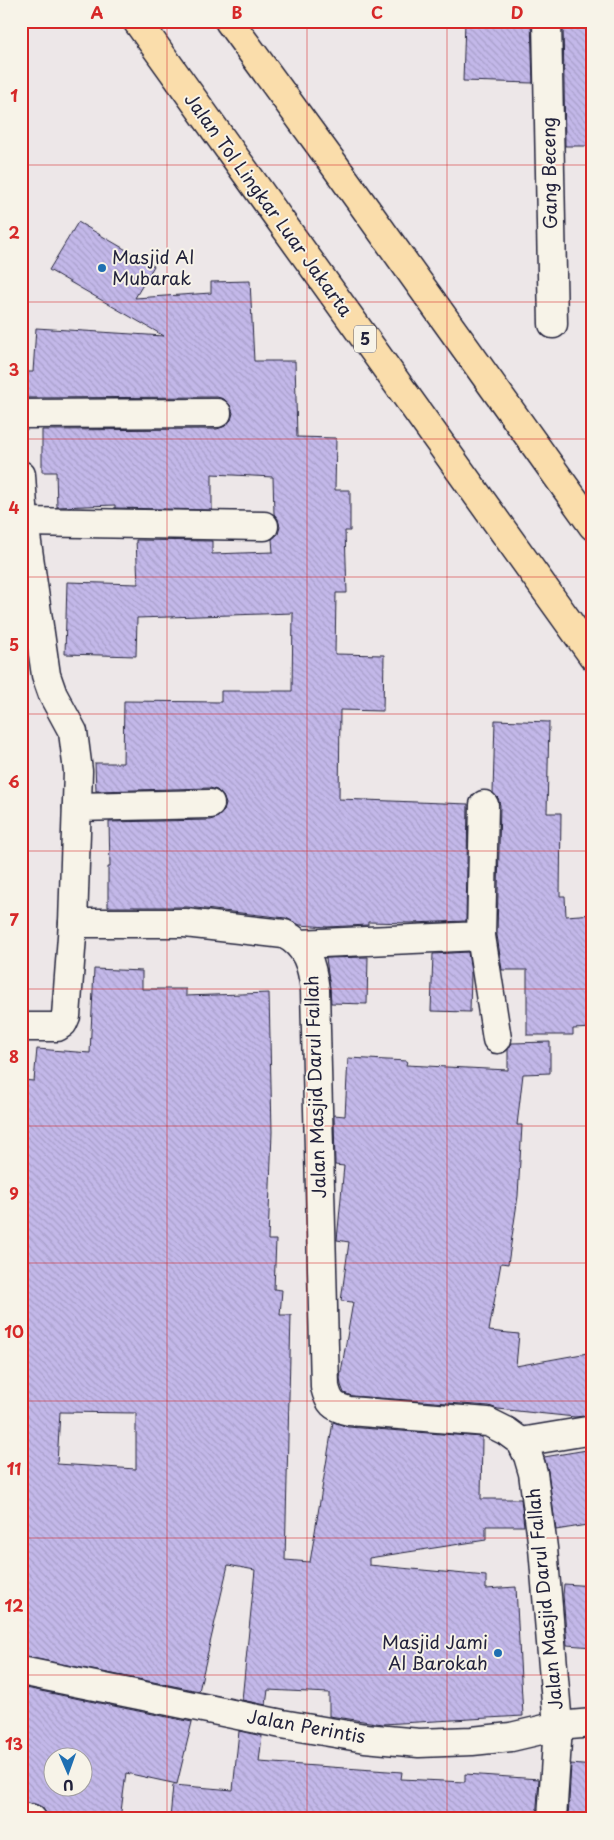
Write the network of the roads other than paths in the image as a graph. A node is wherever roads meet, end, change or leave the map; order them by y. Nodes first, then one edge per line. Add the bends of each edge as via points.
1 (137, 21) edge
2 (229, 21) edge
3 (547, 21) edge
4 (553, 324) dead end
5 (217, 413) dead end
6 (21, 414) edge
7 (21, 475) edge
8 (24, 522) junction
9 (264, 526) dead end
10 (593, 526) edge
11 (593, 656) edge
12 (210, 804) dead end
13 (484, 805) dead end
14 (77, 807) junction
15 (73, 924) junction
16 (481, 936) junction
17 (300, 944) junction
18 (21, 1027) edge
19 (497, 1039) dead end
20 (593, 1430) edge
21 (521, 1442) junction
22 (21, 1671) edge
23 (593, 1724) edge
24 (558, 1726) junction
25 (21, 1817) edge
26 (32, 1819) edge
27 (552, 1819) edge

1 - 11 highway, Jalan Tol Lingkar Luar Jakarta / 5
2 - 10 highway
3 - 4 street, Gang Beceng
5 - 6 street
7 - 8 street
8 - 9 street
8 - 14 street via 46,675 72,732 78,772
12 - 14 street
13 - 16 street
14 - 15 street
15 - 17 street via 186,923 284,934
15 - 18 street via 63,1024 57,1028
16 - 17 street
16 - 19 street
17 - 21 street, Jalan Masjid Darul Fallah via 312,968 315,990 325,1387 328,1397 336,1408 349,1411 488,1422
20 - 21 street
21 - 24 street, Jalan Masjid Darul Fallah via 533,1473 543,1548
22 - 24 street, Jalan Perintis via 365,1738 419,1743 472,1741 511,1737
23 - 24 street, Jalan Perintis
24 - 27 street, Jalan Masjid Darul Fallah
25 - 26 street

